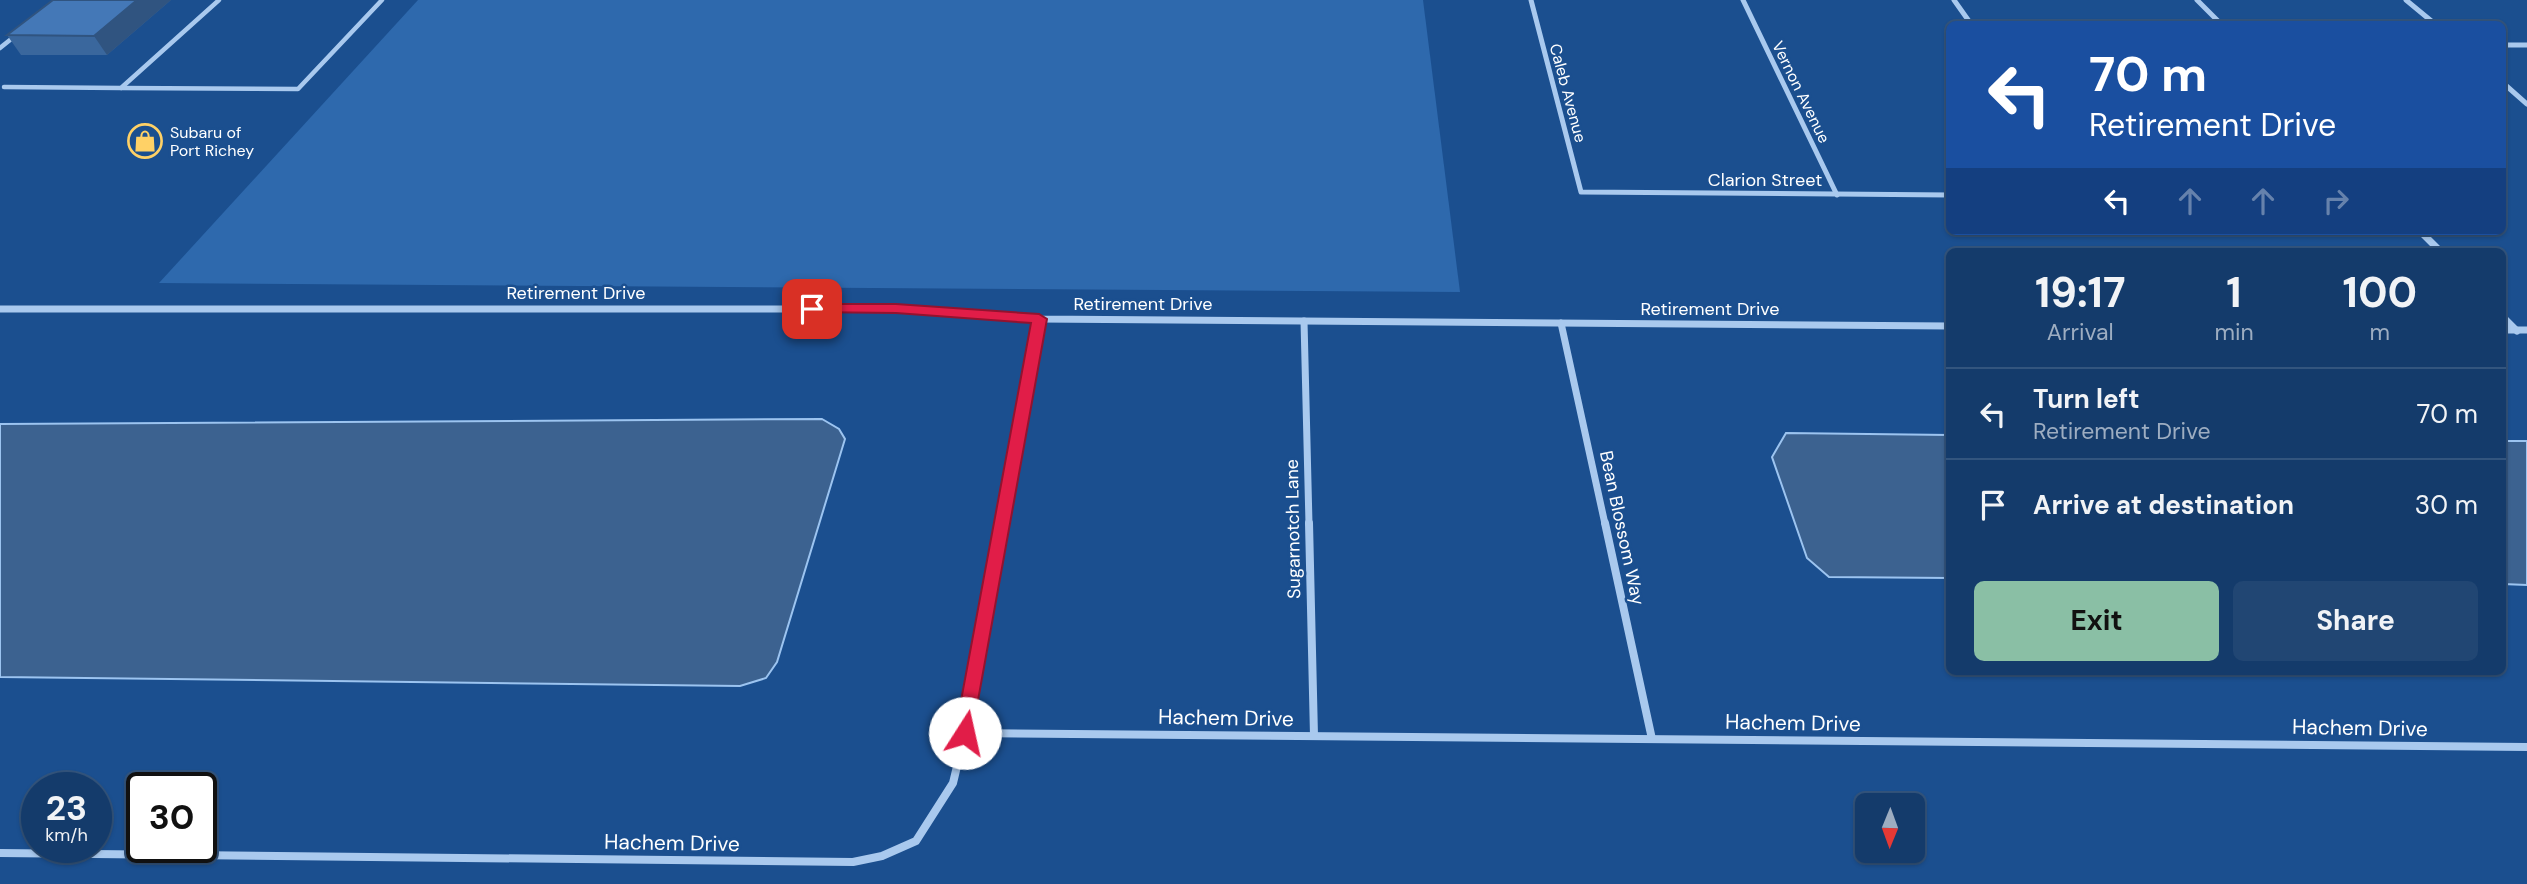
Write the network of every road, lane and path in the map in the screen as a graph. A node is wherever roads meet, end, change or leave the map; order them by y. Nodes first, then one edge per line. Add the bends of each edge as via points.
1 (219, 0) edge
2 (382, 0) edge
3 (1531, 0) edge
4 (1743, 0) edge
5 (1954, 0) edge
6 (2197, 0) edge
7 (2406, 0) edge
8 (1969, 21) edge
9 (2218, 21) edge
10 (2431, 21) edge
11 (21, 32) edge
12 (2506, 45) edge
13 (2527, 45) edge
14 (0, 48) edge
15 (2506, 86) edge
16 (121, 88) junction
17 (1, 89) edge
18 (2527, 104) edge
19 (1581, 192) joint
20 (1837, 195) junction
21 (1946, 195) edge
22 (2424, 235) edge
23 (2437, 248) edge
24 (0, 309) edge
25 (1039, 319) junction
26 (2506, 320) edge
27 (1304, 321) junction
28 (1561, 323) junction
29 (1946, 326) edge
30 (2506, 330) edge
31 (2527, 330) edge
32 (2517, 331) junction
33 (965, 733) junction
34 (1314, 736) junction
35 (1652, 739) junction
36 (2527, 747) edge
37 (0, 852) edge

1 - 16 lane
2 - 16 lane via 298,89
3 - 19 street, Caleb Avenue
4 - 20 street, Vernon Avenue
5 - 8 street
6 - 9 street
7 - 10 street
11 - 14 lane
12 - 13 street
15 - 18 street
16 - 17 lane
19 - 20 street, Clarion Street
20 - 21 street, Clarion Street
22 - 23 street
24 - 25 street, Retirement Drive via 896,309
25 - 27 street, Retirement Drive
25 - 33 street
26 - 32 street
27 - 28 street, Retirement Drive
27 - 34 street, Sugarnotch Lane
28 - 29 street, Retirement Drive
28 - 35 street, Bean Blossom Way
30 - 32 street
31 - 32 street
33 - 34 street, Hachem Drive
33 - 37 street, Hachem Drive via 953,783 916,842 853,862
34 - 35 street, Hachem Drive
35 - 36 street, Hachem Drive

